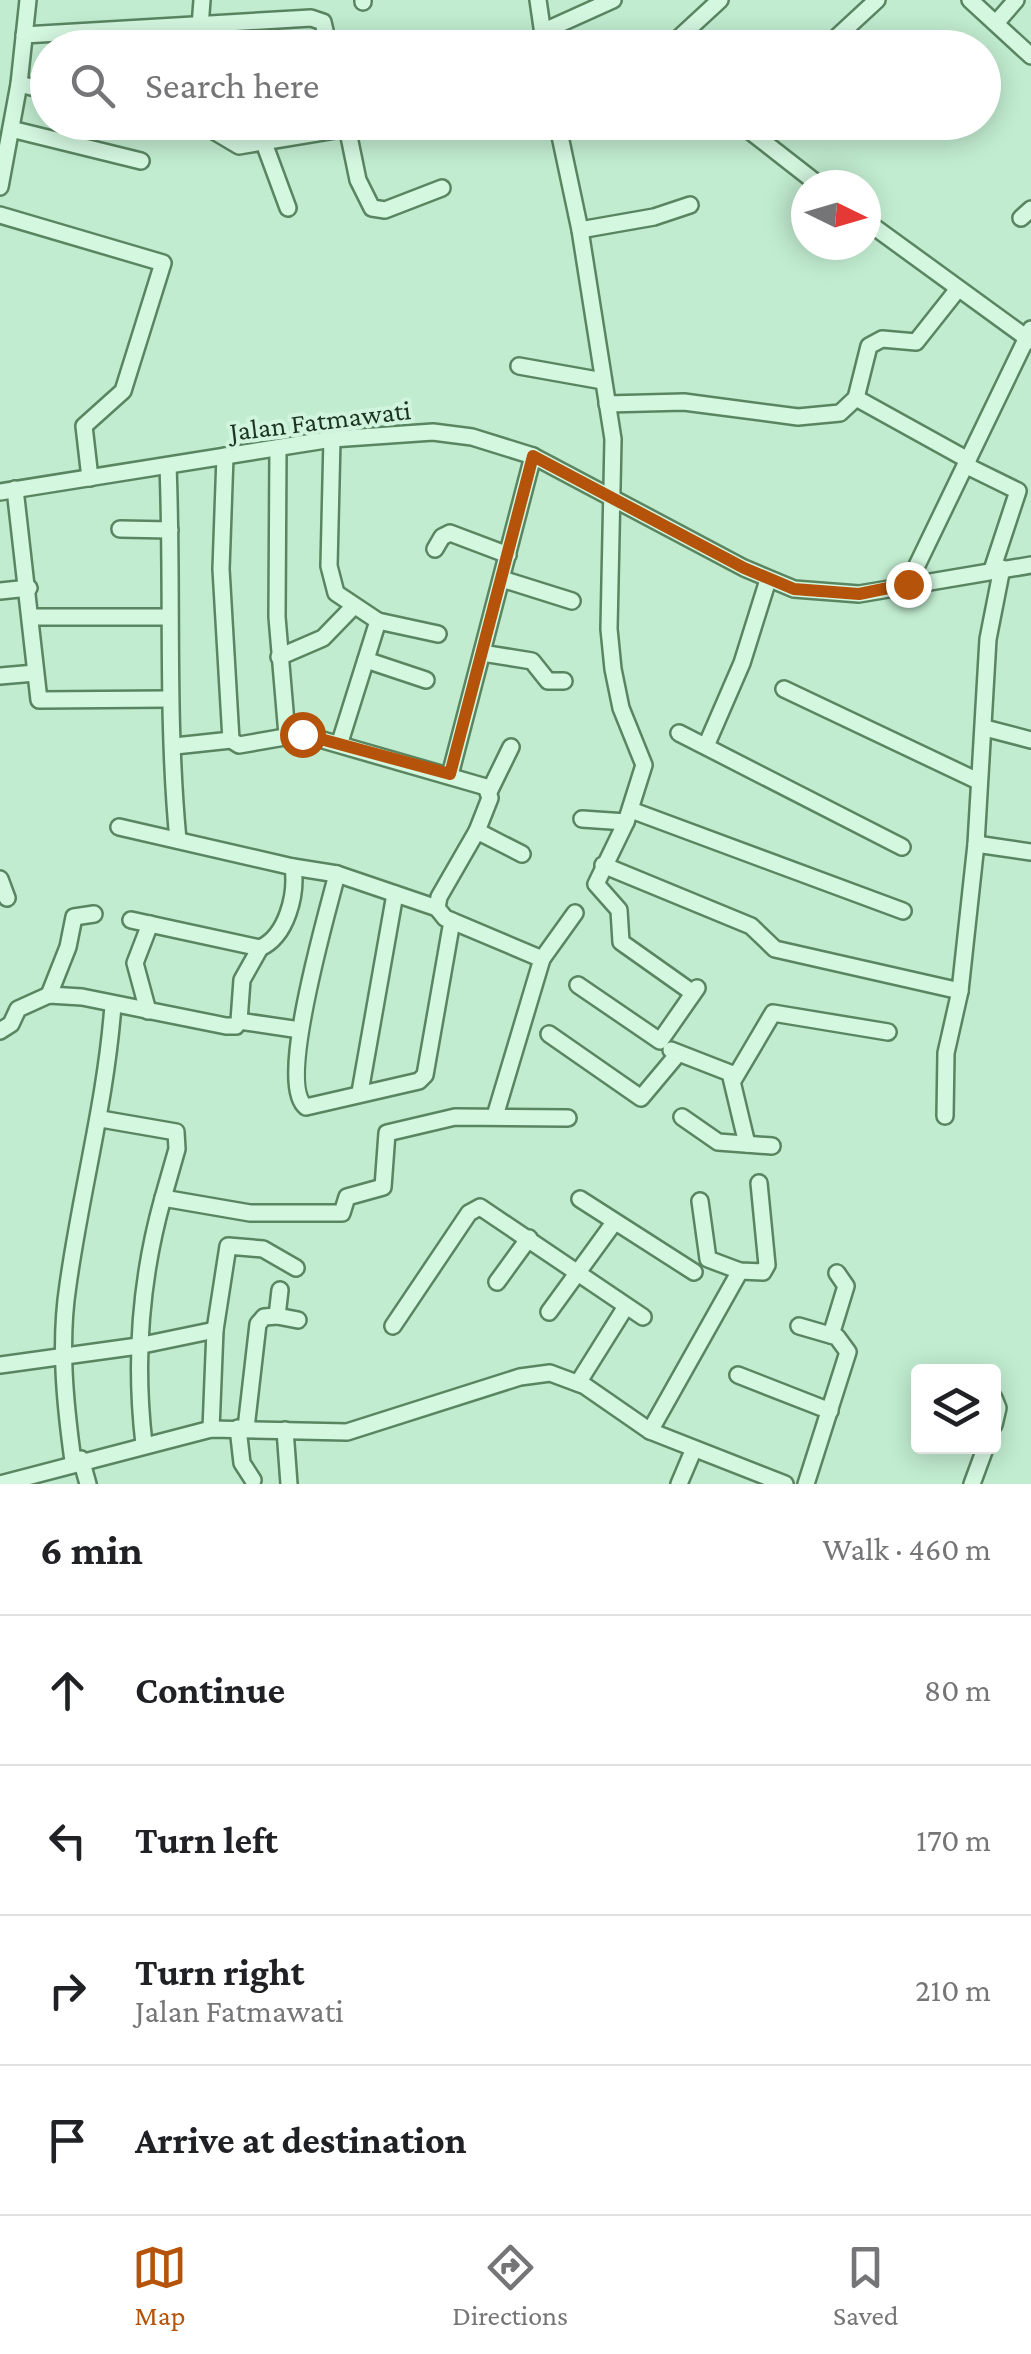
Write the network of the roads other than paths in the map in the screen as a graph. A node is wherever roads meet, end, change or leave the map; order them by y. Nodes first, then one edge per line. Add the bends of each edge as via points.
1 (28, 0) edge
2 (202, 0) edge
3 (285, 0) edge
4 (538, 0) edge
5 (613, 0) edge
6 (720, 0) edge
7 (878, 0) edge
8 (970, 0) edge
9 (1016, 0) edge
10 (287, 19) junction
11 (997, 22) junction
12 (200, 27) junction
13 (141, 30) edge
14 (325, 30) edge
15 (542, 30) edge
16 (560, 30) edge
17 (688, 30) edge
18 (844, 30) edge
19 (24, 36) junction
20 (30, 36) edge
21 (1031, 56) edge
22 (19, 84) junction
23 (30, 87) edge
24 (11, 129) junction
25 (30, 134) edge
26 (56, 140) edge
27 (229, 140) edge
28 (278, 140) edge
29 (350, 140) edge
30 (561, 140) edge
31 (761, 140) edge
32 (264, 143) junction
33 (141, 161) dead end
34 (799, 170) edge
35 (0, 188) edge
36 (442, 188) dead end
37 (690, 205) dead end
38 (288, 208) dead end
39 (0, 215) edge
40 (580, 230) junction
41 (881, 232) edge
42 (958, 289) junction
43 (1029, 336) edge
44 (518, 366) dead end
45 (603, 382) junction
46 (856, 398) junction
47 (606, 404) junction
48 (332, 440) junction
49 (278, 448) junction
50 (225, 456) junction
51 (533, 456) junction
52 (967, 463) junction
53 (168, 466) junction
54 (90, 478) junction
55 (8, 490) edge
56 (614, 498) junction
57 (120, 529) dead end
58 (170, 530) junction
59 (435, 549) dead end
60 (508, 555) junction
61 (1031, 565) edge
62 (997, 569) junction
63 (502, 579) junction
64 (768, 580) junction
65 (908, 584) junction
66 (29, 588) junction
67 (0, 591) edge
68 (572, 600) dead end
69 (353, 606) junction
70 (32, 617) junction
71 (168, 617) junction
72 (378, 621) junction
73 (438, 634) dead end
74 (482, 653) junction
75 (279, 657) junction
76 (366, 660) junction
77 (35, 673) junction
78 (0, 676) edge
79 (426, 680) dead end
80 (564, 682) dead end
81 (784, 689) dead end
82 (167, 699) junction
83 (985, 728) junction
84 (679, 734) dead end
85 (287, 735) junction
86 (230, 740) junction
87 (1031, 740) edge
88 (340, 742) junction
89 (175, 746) junction
90 (706, 746) junction
91 (512, 748) dead end
92 (450, 774) junction
93 (978, 781) junction
94 (489, 792) junction
95 (628, 816) junction
96 (582, 819) dead end
97 (119, 828) dead end
98 (478, 831) junction
99 (178, 840) junction
100 (976, 844) junction
101 (902, 847) dead end
102 (1031, 852) edge
103 (522, 854) dead end
104 (293, 866) junction
105 (603, 866) junction
106 (337, 874) junction
107 (0, 879) edge
108 (394, 894) junction
109 (8, 898) dead end
110 (437, 908) junction
111 (903, 910) dead end
112 (575, 913) dead end
113 (94, 914) dead end
114 (131, 920) dead end
115 (452, 920) junction
116 (150, 924) junction
117 (260, 948) junction
118 (542, 959) junction
119 (578, 985) dead end
120 (960, 991) junction
121 (48, 995) junction
122 (114, 1005) junction
123 (148, 1012) junction
124 (239, 1020) junction
125 (300, 1030) junction
126 (0, 1031) edge
127 (888, 1032) dead end
128 (549, 1034) dead end
129 (660, 1041) junction
130 (676, 1055) junction
131 (734, 1079) junction
132 (360, 1092) junction
133 (494, 1116) junction
134 (945, 1116) dead end
135 (568, 1118) dead end
136 (682, 1118) dead end
137 (101, 1119) junction
138 (746, 1144) junction
139 (772, 1146) dead end
140 (760, 1183) dead end
141 (163, 1198) junction
142 (580, 1199) dead end
143 (700, 1201) dead end
144 (613, 1224) junction
145 (529, 1238) junction
146 (296, 1268) dead end
147 (694, 1272) dead end
148 (740, 1272) junction
149 (837, 1272) dead end
150 (578, 1274) junction
151 (498, 1282) dead end
152 (280, 1290) dead end
153 (626, 1308) junction
154 (549, 1312) dead end
155 (277, 1316) junction
156 (643, 1317) dead end
157 (298, 1320) dead end
158 (393, 1326) dead end
159 (799, 1326) dead end
160 (216, 1330) junction
161 (831, 1335) junction
162 (138, 1346) junction
163 (64, 1357) junction
164 (0, 1365) edge
165 (738, 1375) dead end
166 (578, 1383) junction
167 (830, 1410) junction
168 (242, 1428) junction
169 (211, 1429) junction
170 (285, 1430) junction
171 (650, 1431) junction
172 (144, 1444) junction
173 (693, 1450) junction
174 (983, 1454) edge
175 (77, 1460) junction
176 (740, 1477) edge
177 (253, 1480) dead end
178 (0, 1484) edge
179 (88, 1484) edge
180 (288, 1484) edge
181 (680, 1484) edge
182 (785, 1484) edge
183 (806, 1484) edge
184 (972, 1484) edge

1 - 19 street
2 - 12 street
3 - 10 street
4 - 15 street
5 - 16 street
6 - 17 street
7 - 18 street
8 - 11 street
9 - 11 street
10 - 12 street
10 - 14 street via 311,18
11 - 21 street
12 - 13 street
19 - 20 street
19 - 22 street
22 - 23 street
22 - 24 street
24 - 25 street
24 - 35 street
26 - 33 street
27 - 32 street via 239,146
28 - 32 street
29 - 36 street via 372,208 385,210
30 - 40 street
31 - 34 street
32 - 38 street
37 - 40 street
39 - 54 street via 163,263 123,390 84,426
40 - 45 street
41 - 42 street
42 - 43 street
42 - 46 street via 916,342 882,339 868,346
43 - 52 street
44 - 45 street
45 - 47 street
46 - 47 street via 840,412 798,417 684,402
46 - 52 street
47 - 56 street
48 - 49 street, Jalan Fatmawati
48 - 51 street, Jalan Fatmawati via 433,432 472,436
48 - 69 street via 329,566 336,593
49 - 50 street, Jalan Fatmawati
49 - 75 street
50 - 53 street, Jalan Fatmawati
50 - 86 street via 221,569
51 - 56 street, Jalan Fatmawati
51 - 60 street
52 - 62 street via 1018,491
52 - 65 street
53 - 54 street, Jalan Fatmawati
53 - 58 street
54 - 55 street, Jalan Fatmawati
55 - 66 street
56 - 64 street, Jalan Fatmawati
56 - 95 street via 609,629 621,708 644,765
57 - 58 street
58 - 71 street
59 - 60 street via 450,534
60 - 63 street
61 - 62 street, Jalan Fatmawati
62 - 65 street, Jalan Fatmawati
62 - 83 street
63 - 68 street
63 - 74 street
64 - 65 street, Jalan Fatmawati via 820,594
64 - 90 street
66 - 67 street
66 - 70 street
69 - 72 street
69 - 75 street via 323,638
70 - 71 street
70 - 77 street
71 - 82 street
72 - 73 street
72 - 76 street
74 - 80 street via 532,661 544,678
74 - 92 street
75 - 85 street
76 - 79 street
76 - 88 street
77 - 78 street
77 - 82 street via 43,702
81 - 93 street
82 - 89 street
83 - 87 street
83 - 93 street
84 - 90 street
85 - 86 street via 239,745
85 - 88 street
86 - 89 street
88 - 92 street
89 - 99 street
90 - 101 street
91 - 94 street
92 - 94 street
93 - 100 street
94 - 98 street
95 - 96 street
95 - 105 street
95 - 111 street
97 - 99 street
98 - 103 street
98 - 110 street
99 - 104 street
100 - 102 street
100 - 120 street
104 - 106 street
104 - 117 street via 280,934
105 - 120 street via 751,926 775,950
105 - 129 street via 596,884 618,910 621,942 696,988
106 - 108 street
106 - 125 street
107 - 109 street
108 - 110 street
108 - 132 street
110 - 115 street
112 - 118 street
113 - 121 street via 74,917
114 - 116 street
115 - 118 street
115 - 132 street via 426,1075
116 - 117 street
116 - 123 street via 134,963
117 - 124 street via 242,980
118 - 133 street
119 - 129 street
120 - 134 street via 946,1053
121 - 122 street
121 - 126 street via 18,1009
122 - 123 street
122 - 137 street
123 - 124 street via 226,1026
124 - 125 street
125 - 132 street via 300,1103 306,1107
127 - 131 street via 774,1012
128 - 130 street via 641,1098
129 - 130 street
130 - 131 street via 725,1069
131 - 138 street
133 - 135 street
133 - 141 street via 455,1117 387,1134 383,1187 347,1197 342,1213 250,1213
136 - 138 street via 718,1142
137 - 141 street via 176,1132
137 - 163 street via 68,1287
138 - 139 street
140 - 148 street via 767,1268
141 - 162 street via 144,1277
142 - 144 street
143 - 148 street via 708,1259
144 - 147 street
144 - 150 street
145 - 150 street
145 - 151 street
145 - 158 street via 474,1208
146 - 160 street via 264,1249 228,1246
148 - 171 street
149 - 161 street via 846,1282
150 - 153 street
150 - 154 street
152 - 155 street
153 - 156 street
153 - 166 street
155 - 157 street
155 - 168 street via 258,1324
159 - 161 street
160 - 162 street
160 - 169 street
161 - 167 street via 848,1352
162 - 163 street
162 - 172 street
163 - 164 street
163 - 175 street
165 - 167 street
166 - 170 street via 536,1374 368,1428 335,1434
166 - 171 street
167 - 183 street
168 - 169 street
168 - 170 street
168 - 177 street via 242,1462
169 - 172 street
170 - 180 street
171 - 173 street
172 - 175 street
173 - 176 street
173 - 181 street
174 - 184 street
175 - 178 street
175 - 179 street
176 - 182 street

